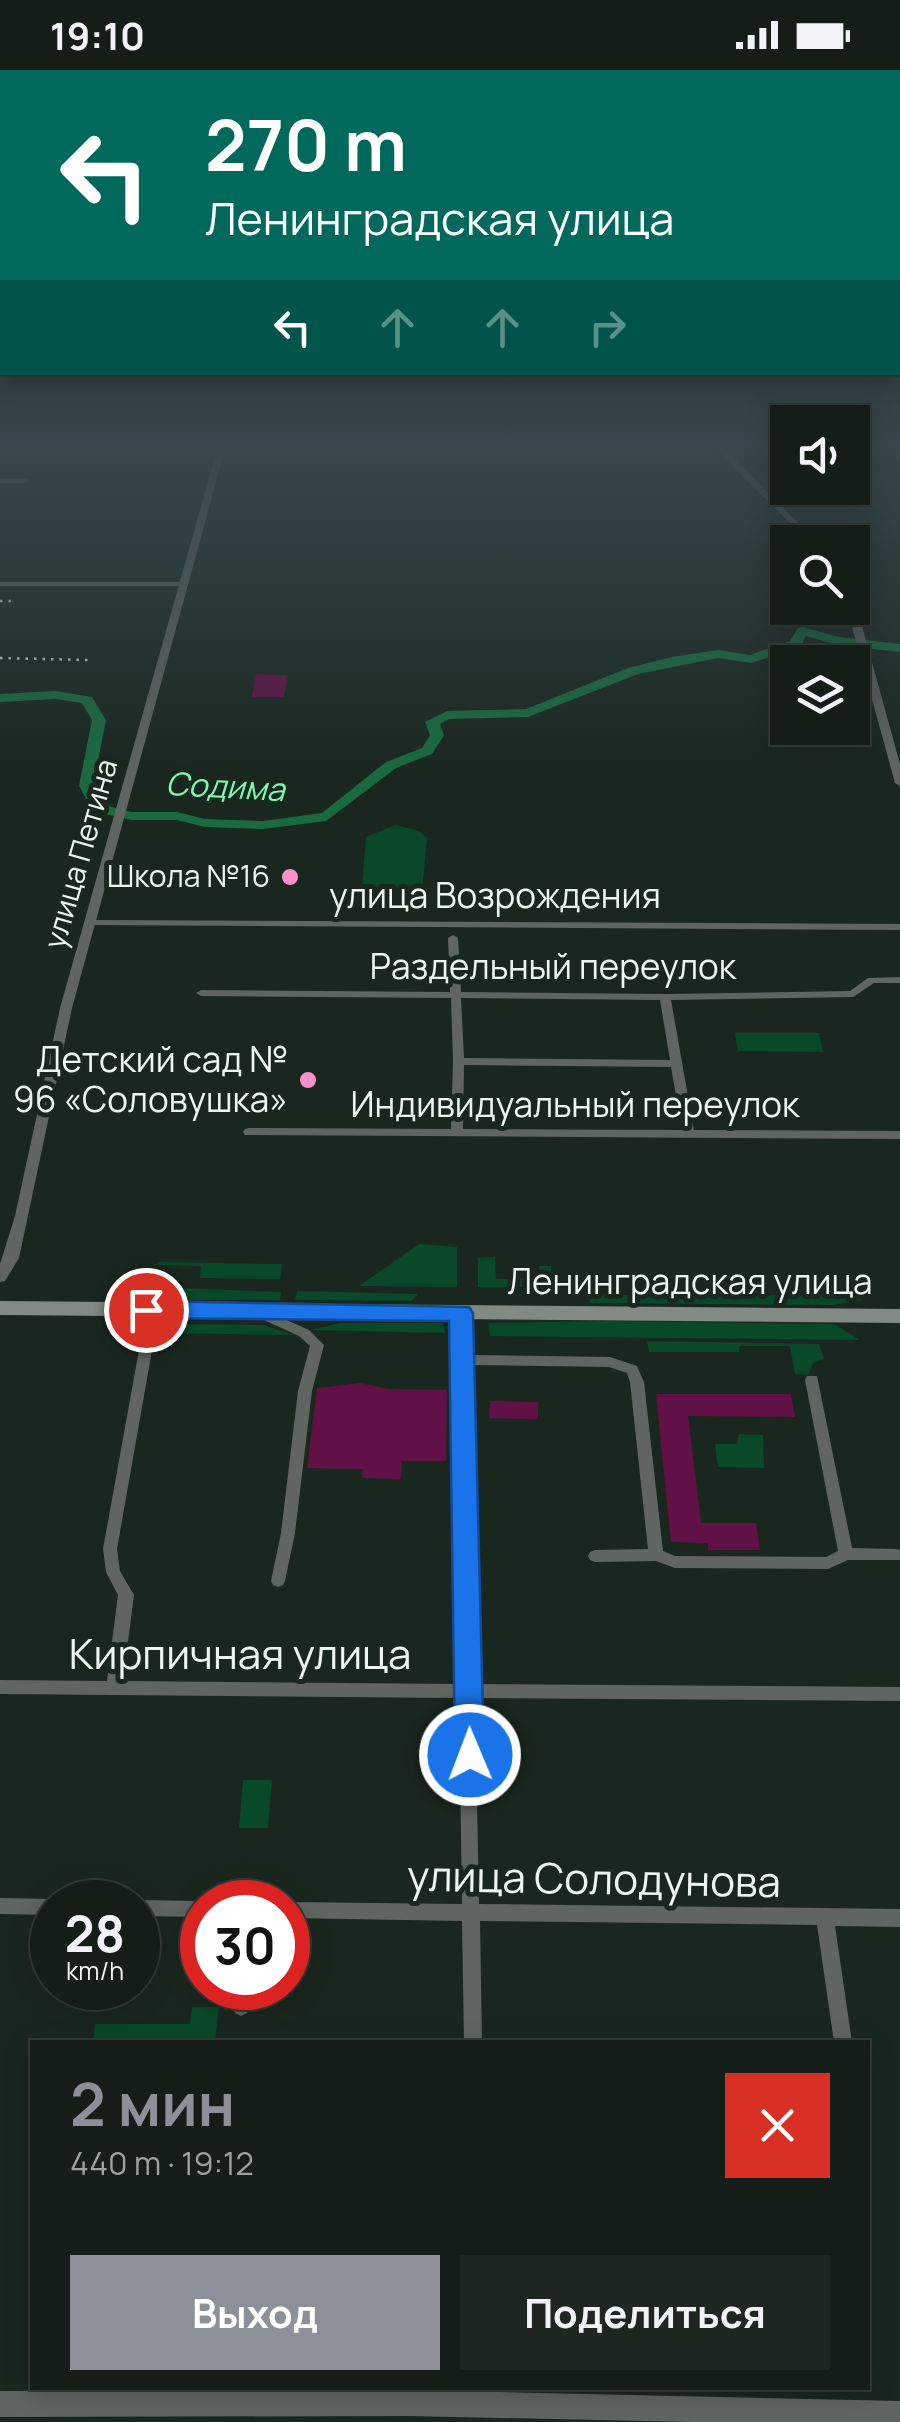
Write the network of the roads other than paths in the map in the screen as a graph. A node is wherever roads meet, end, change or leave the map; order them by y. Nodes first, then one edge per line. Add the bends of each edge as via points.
1 (192, 556) edge
2 (0, 584) edge
3 (184, 584) junction
4 (857, 625) edge
5 (894, 744) edge
6 (900, 783) edge
7 (89, 924) junction
8 (900, 928) edge
9 (453, 938) dead end
10 (900, 980) edge
11 (201, 993) dead end
12 (456, 994) junction
13 (666, 997) junction
14 (459, 1061) junction
15 (676, 1064) junction
16 (249, 1132) dead end
17 (688, 1132) junction
18 (457, 1134) junction
19 (900, 1135) edge
20 (0, 1277) edge
21 (0, 1308) edge
22 (105, 1310) junction
23 (196, 1310) junction
24 (253, 1310) junction
25 (461, 1313) junction
26 (900, 1316) edge
27 (148, 1338) junction
28 (461, 1360) junction
29 (812, 1380) dead end
30 (846, 1554) junction
31 (656, 1555) junction
32 (896, 1555) dead end
33 (595, 1556) dead end
34 (278, 1582) dead end
35 (0, 1687) edge
36 (114, 1688) junction
37 (469, 1691) junction
38 (900, 1694) edge
39 (0, 1906) edge
40 (30, 1907) edge
41 (310, 1910) edge
42 (472, 1912) junction
43 (825, 1917) junction
44 (900, 1918) edge
45 (473, 2040) edge
46 (844, 2040) edge
47 (0, 2404) edge
48 (498, 2405) edge
49 (900, 2414) edge
50 (737, 2417) edge

1 - 3 street, улица Петина
2 - 3 street
3 - 7 street, улица Петина
4 - 5 street
5 - 6 street
7 - 8 street, улица Возрождения
7 - 20 street, улица Петина via 22,1216
9 - 12 street
10 - 13 street, Раздельный переулок via 872,980 853,994
11 - 12 street, Раздельный переулок
12 - 13 street, Раздельный переулок
12 - 14 street
13 - 15 street
14 - 15 street
14 - 18 street
15 - 17 street
16 - 18 street, Индивидуальный переулок
17 - 18 street, Индивидуальный переулок
17 - 19 street, Индивидуальный переулок
21 - 22 main road, Ленинградская улица
22 - 23 main road, Ленинградская улица
22 - 27 street
23 - 24 main road, Ленинградская улица
23 - 27 street
24 - 25 main road, Ленинградская улица
24 - 34 street via 317,1345
25 - 26 main road, Ленинградская улица
25 - 28 street
27 - 36 street via 110,1549 126,1595
28 - 31 street via 622,1363 632,1370
28 - 37 street
29 - 30 street
30 - 31 street via 828,1563 675,1562
30 - 32 street
31 - 33 street
35 - 36 street, Кирпичная улица
36 - 37 street, Кирпичная улица
37 - 38 street, Кирпичная улица
37 - 42 street
39 - 40 street
41 - 42 street, улица Солодунова
42 - 43 street, улица Солодунова
42 - 45 street
43 - 44 street, улица Солодунова
43 - 46 street
47 - 48 street
48 - 50 street
49 - 50 street

